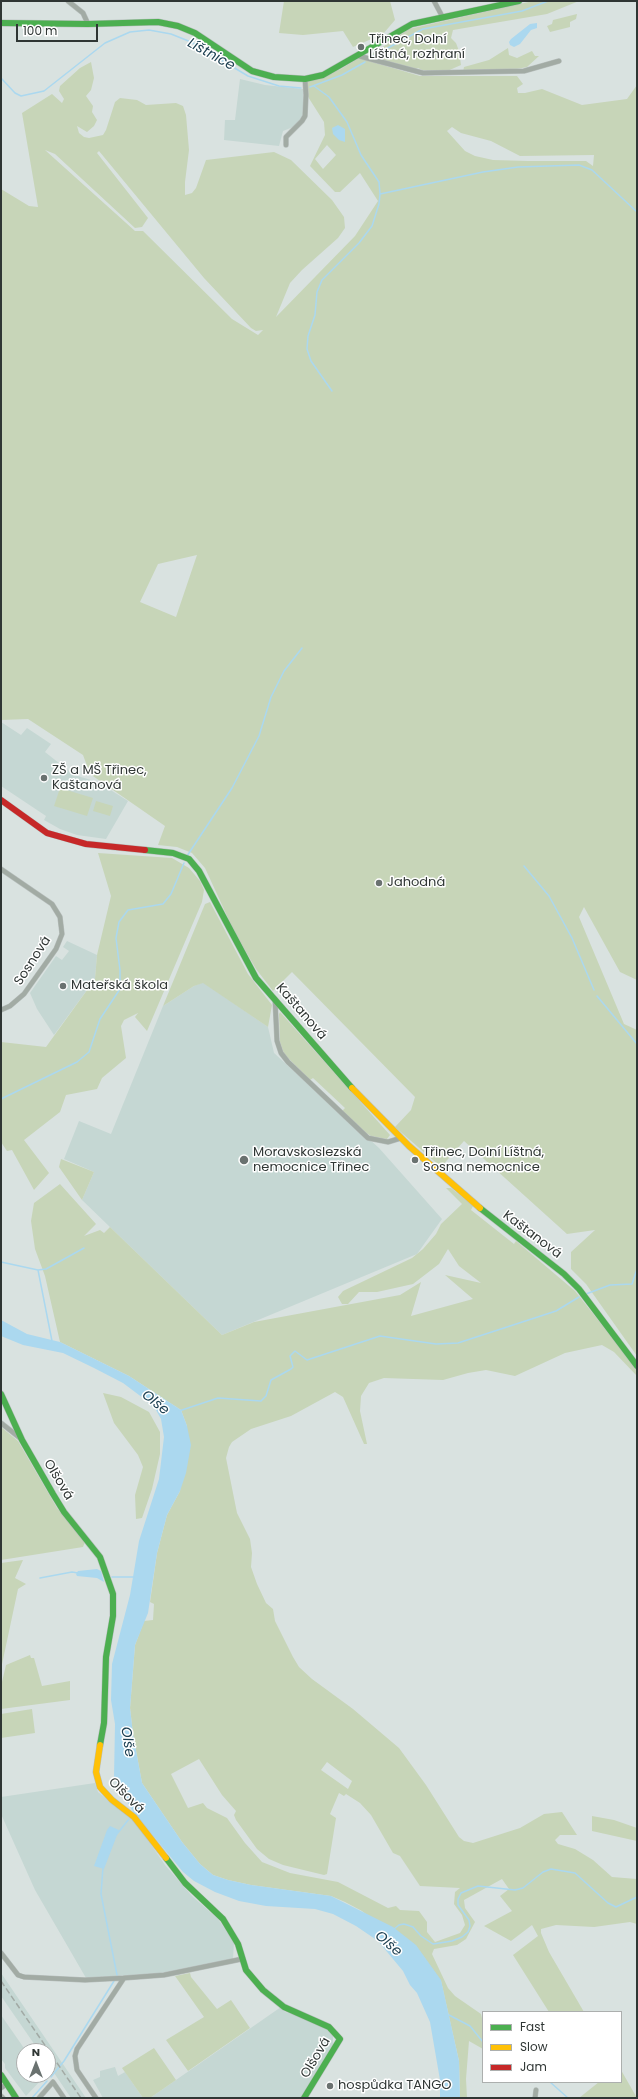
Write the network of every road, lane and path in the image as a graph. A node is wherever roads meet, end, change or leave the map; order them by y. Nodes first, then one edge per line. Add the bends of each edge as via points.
1 (68, 1) edge
2 (434, 1) edge
3 (519, 1) edge
4 (442, 16) junction
5 (1, 23) edge
6 (88, 24) junction
7 (359, 56) junction
8 (559, 61) dead end
9 (304, 79) junction
10 (286, 144) dead end
11 (1, 800) edge
12 (1, 869) edge
13 (275, 999) junction
14 (1, 1010) edge
15 (401, 1138) junction
16 (637, 1366) edge
17 (1, 1394) edge
18 (1, 1424) edge
19 (22, 1440) junction
20 (1, 1953) edge
21 (242, 1959) junction
22 (124, 1978) junction
23 (1, 2075) edge
24 (7, 2084) junction
25 (1, 2088) edge
26 (536, 2090) dead end
27 (16, 2098) edge
28 (40, 2098) edge
29 (64, 2098) edge
30 (96, 2098) edge
31 (304, 2098) edge
32 (535, 2098) edge

1 - 6 street via 83,13
2 - 4 street
3 - 4 street
4 - 7 street via 412,24
5 - 6 street
6 - 9 street via 147,21 178,26 195,33 252,71 274,77
7 - 8 street via 423,73 524,71
7 - 9 street via 323,75
9 - 10 street via 305,116 286,137
11 - 13 street, Kaštanová via 47,833 62,838 86,844 173,853 189,859 199,871 256,978
12 - 14 street, Sosnová via 52,904 60,917 62,934 56,949 24,994
13 - 15 street, Kaštanová via 368,1106
13 - 15 street via 277,1041 281,1053 288,1062 368,1138 388,1142
15 - 16 street, Kaštanová via 484,1212 550,1262 579,1289
17 - 19 street, Olšová
18 - 19 street, Olšová
19 - 21 street, Olšová via 64,1512 100,1558 113,1594 113,1616 106,1656 104,1723 97,1757 96,1772 100,1787 134,1818 186,1883 223,1919 238,1944
20 - 22 street via 18,1975 24,1977 85,1980
21 - 22 street via 171,1974
21 - 31 street, Olšová via 246,1970 263,1990 284,2007 329,2027 340,2039
22 - 30 street via 77,2049 75,2056 77,2070
23 - 24 street
24 - 25 street
24 - 27 street
26 - 32 street
28 - 29 street via 53,2082

